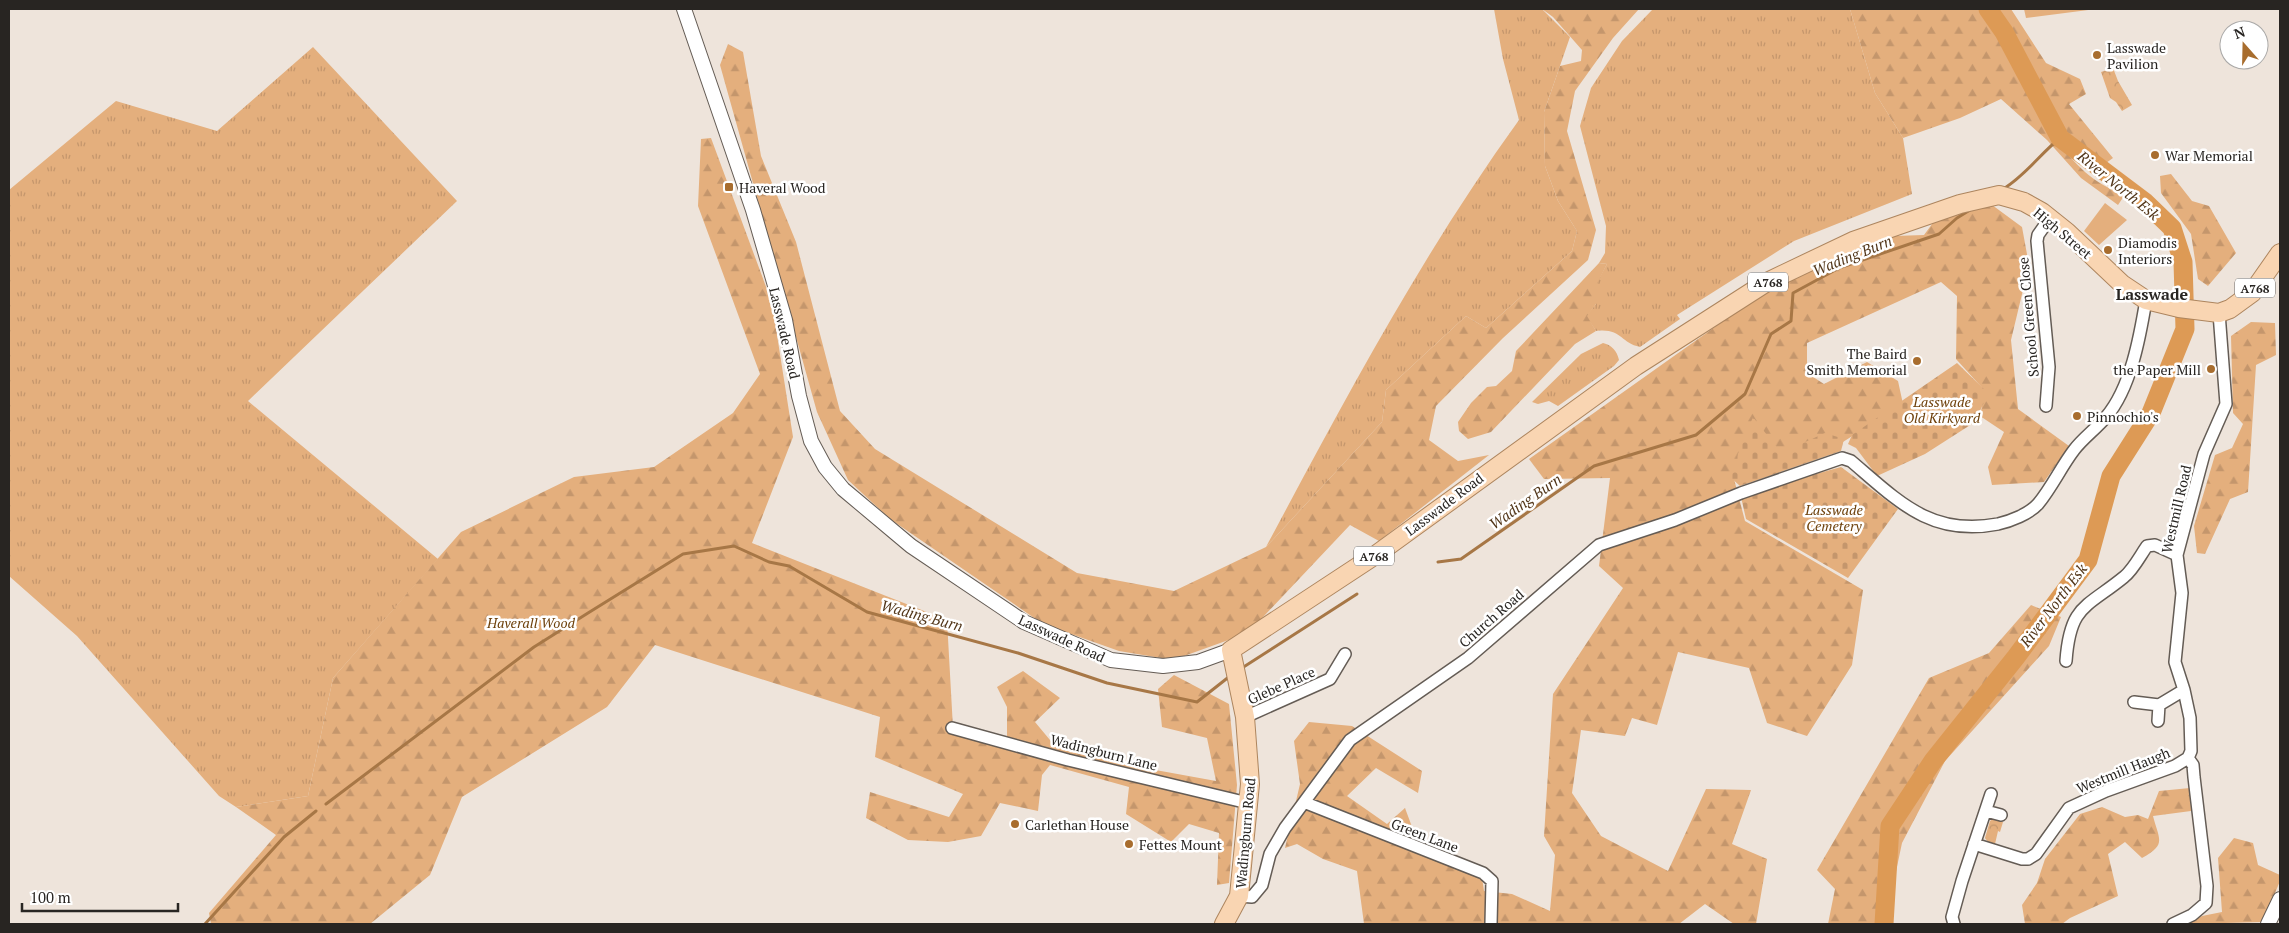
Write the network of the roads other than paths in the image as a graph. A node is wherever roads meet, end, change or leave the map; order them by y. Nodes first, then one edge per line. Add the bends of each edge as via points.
1 (684, 9) edge
2 (1912, 219) joint
3 (2047, 223) junction
4 (2280, 253) edge
5 (2152, 302) junction
6 (2211, 312) junction
7 (2046, 406) dead end
8 (2177, 555) junction
9 (1345, 654) dead end
10 (2066, 660) dead end
11 (1234, 665) junction
12 (2184, 690) junction
13 (2134, 702) dead end
14 (2159, 705) junction
15 (1245, 717) junction
16 (2158, 721) dead end
17 (952, 728) dead end
18 (2188, 758) junction
19 (1991, 794) dead end
20 (1248, 803) junction
21 (1306, 803) junction
22 (1986, 811) junction
23 (2001, 816) dead end
24 (1974, 844) junction
25 (1239, 896) junction
26 (2280, 899) edge
27 (1224, 924) edge
28 (1490, 924) edge
29 (1954, 924) edge
30 (2173, 924) edge
31 (2268, 924) edge

1 - 11 street, Lasswade Road via 753,210 785,320 811,441 825,467 843,489 910,546 1024,622 1111,660 1163,666 1198,662
2 - 3 main road, High Street / A768 via 1999,195 2024,202
2 - 11 main road, Lasswade Road / A768 via 1853,241 1768,282 1636,366 1377,554
3 - 5 main road, High Street / A768 via 2122,284
3 - 7 street, School Green Close via 2037,241 2049,367
4 - 6 main road, A768 via 2252,293 2230,309
5 - 6 main road, High Street / A768
5 - 21 street, Church Road via 2120,398 2075,449 2037,505 2006,522 1969,528 1945,525 1904,507 1851,461 1842,458 1599,545 1468,658 1350,740
6 - 8 street, Westmill Road via 2226,404 2204,454
8 - 10 street via 2156,545 2146,546 2126,576 2076,614 2068,637
8 - 12 street, Westmill Road via 2182,593 2175,662
9 - 15 street, Glebe Place via 1330,679
11 - 15 main road, Wadingburn Road
12 - 14 street
12 - 18 street, Westmill Road via 2190,718 2191,751
13 - 14 street
14 - 16 street
15 - 20 main road, Wadingburn Road via 1250,771
17 - 20 street, Wadingburn Lane via 1068,760
18 - 24 street, Westmill Haugh via 2070,808 2036,854 2028,859
18 - 30 street, Westmill Road via 2193,765 2207,886 2206,903 2192,915
19 - 22 street
20 - 25 main road, Wadingburn Road
21 - 25 street, Church Road via 1285,828 1270,854 1262,885 1252,897
21 - 28 street, Green Lane via 1483,873 1492,881
22 - 23 street
22 - 24 street
24 - 29 street via 1952,917
25 - 27 main road, Wadingburn Road
26 - 31 street

